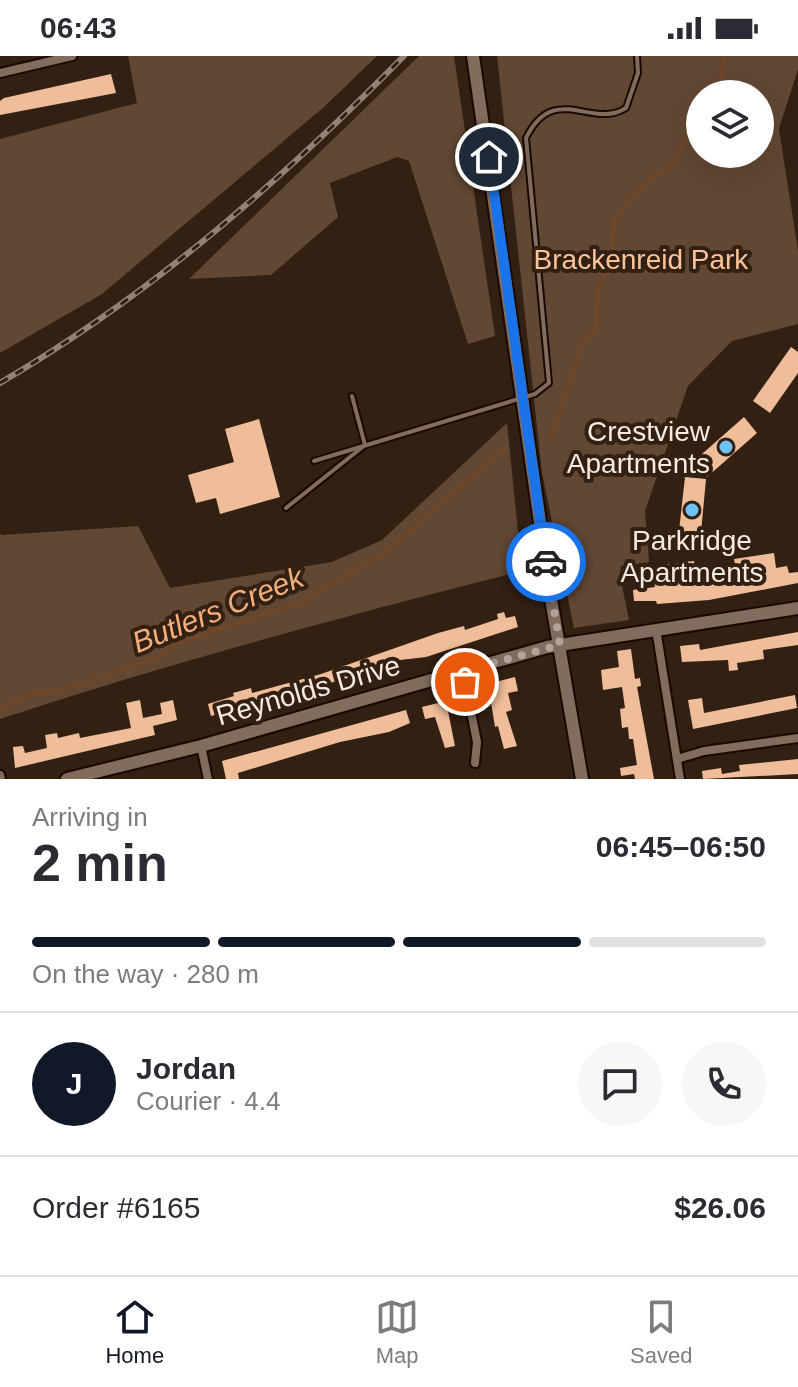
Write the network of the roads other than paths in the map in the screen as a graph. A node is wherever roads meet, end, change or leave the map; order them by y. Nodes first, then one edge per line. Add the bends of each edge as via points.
1 (72, 56) edge
2 (473, 56) edge
3 (637, 56) edge
4 (0, 73) edge
5 (352, 396) dead end
6 (521, 398) junction
7 (365, 445) junction
8 (314, 461) dead end
9 (286, 508) dead end
10 (798, 608) edge
11 (656, 629) junction
12 (560, 645) junction
13 (463, 671) junction
14 (798, 738) edge
15 (201, 746) junction
16 (677, 759) junction
17 (475, 763) dead end
18 (67, 779) edge
19 (208, 779) edge
20 (582, 779) edge
21 (680, 779) edge

1 - 4 street
2 - 6 street
3 - 6 lane via 638,73 626,108 616,114 543,112 526,138 549,383
5 - 7 lane
6 - 7 lane
6 - 12 street
7 - 8 lane
7 - 9 lane
10 - 11 street, Reynolds Drive
11 - 12 street, Reynolds Drive
11 - 16 street
12 - 13 street, Reynolds Drive
12 - 20 street
13 - 15 street, Reynolds Drive
13 - 17 street via 477,742
14 - 16 street
15 - 18 street, Reynolds Drive
15 - 19 street
16 - 21 street

